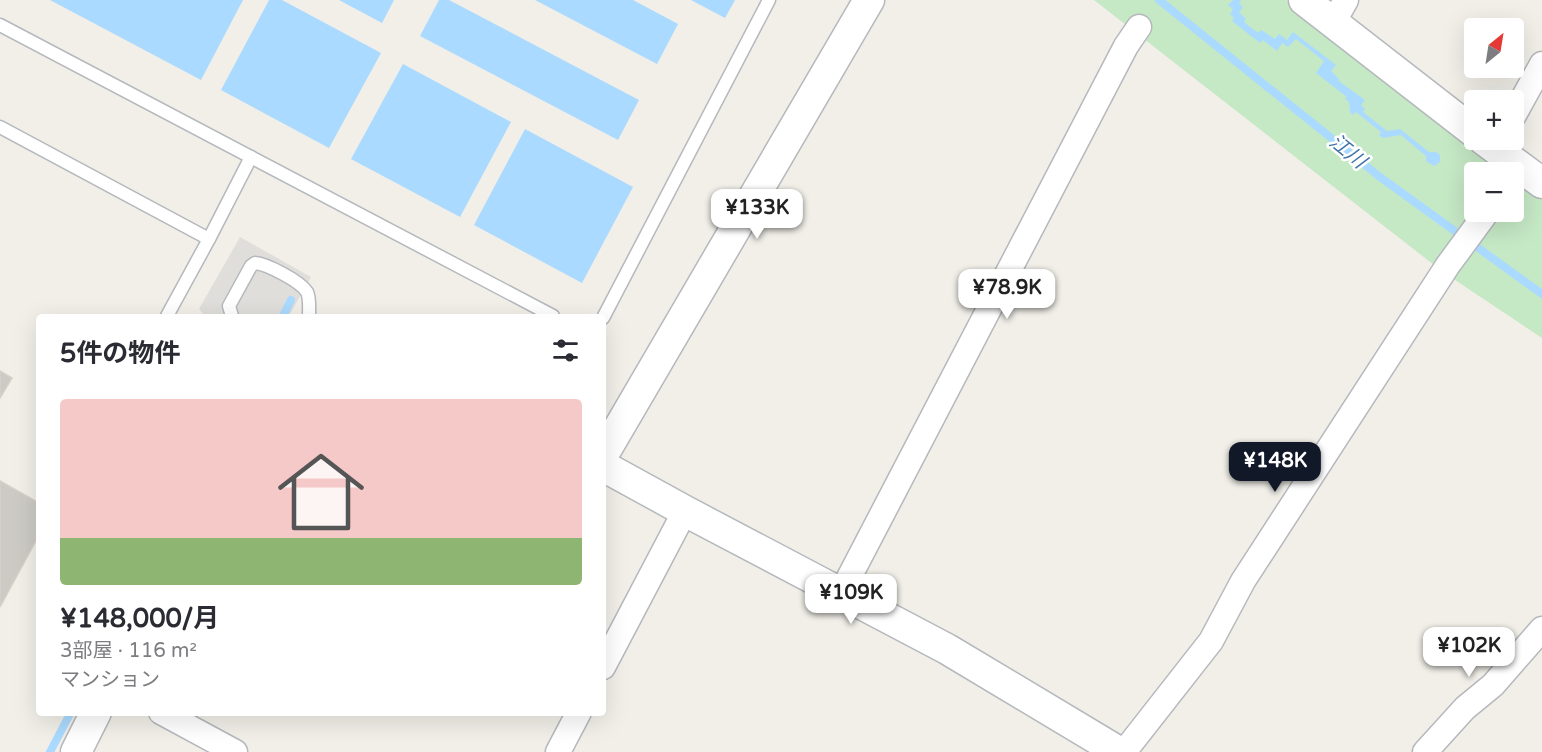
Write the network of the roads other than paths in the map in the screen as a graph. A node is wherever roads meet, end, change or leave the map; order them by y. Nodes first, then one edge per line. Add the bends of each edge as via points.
1 (769, 0) edge
2 (869, 0) edge
3 (1304, 0) edge
4 (1339, 11) edge
5 (0, 25) edge
6 (1139, 27) dead end
7 (1542, 64) edge
8 (1524, 97) edge
9 (1464, 119) edge
10 (0, 127) edge
11 (1499, 150) edge
12 (251, 157) junction
13 (1525, 175) edge
14 (1480, 222) edge
15 (209, 239) junction
16 (168, 314) edge
17 (232, 314) edge
18 (309, 314) edge
19 (549, 314) edge
20 (605, 314) edge
21 (606, 450) edge
22 (606, 468) edge
23 (685, 511) junction
24 (842, 593) junction
25 (1542, 629) edge
26 (606, 661) edge
27 (94, 716) edge
28 (168, 716) edge
29 (577, 716) edge
30 (76, 752) edge
31 (236, 752) edge
32 (558, 752) edge
33 (1119, 752) edge
34 (1124, 752) edge
35 (1425, 752) edge

1 - 20 lane
2 - 21 street
3 - 4 street
4 - 9 street
5 - 12 lane
6 - 24 street
7 - 8 street
10 - 15 lane
11 - 13 street
12 - 15 lane
12 - 19 lane
14 - 34 street via 1243,581 1211,641
15 - 16 lane
17 - 18 lane via 230,306 255,262 300,284 307,292
22 - 23 street
23 - 24 street
23 - 26 street
24 - 33 street via 1000,679
25 - 35 street via 1493,685 1465,708
27 - 30 street
28 - 31 street
29 - 32 street

